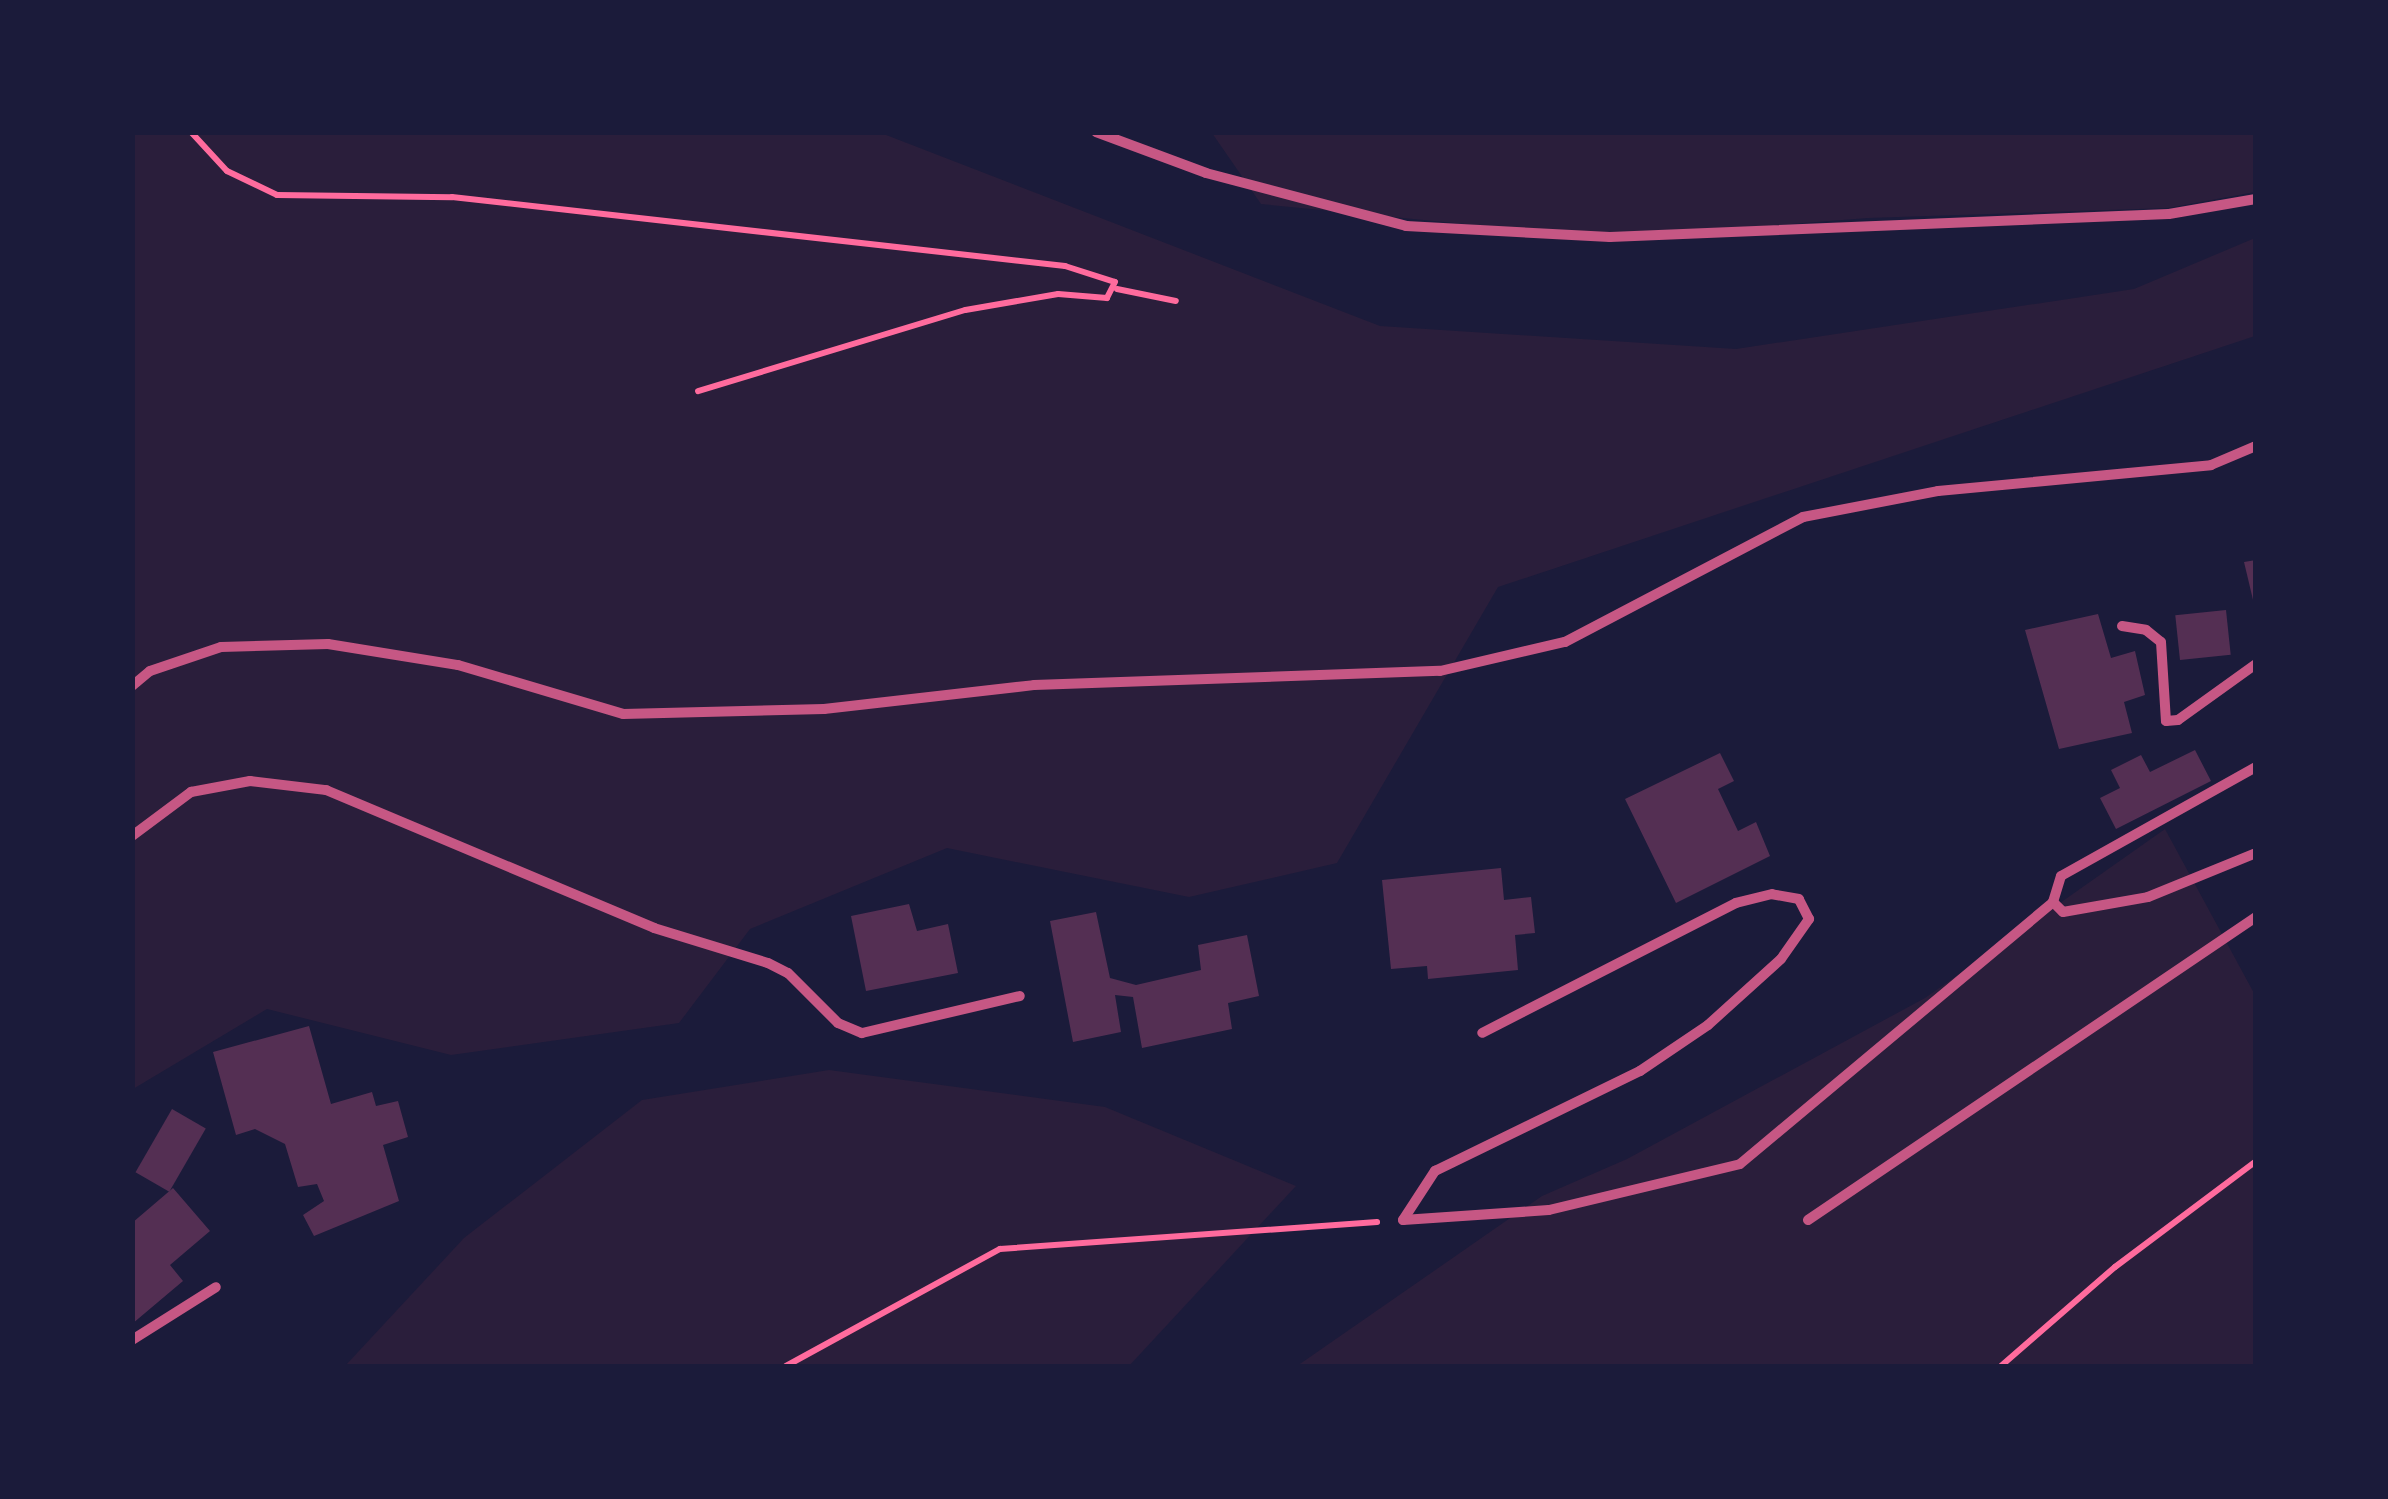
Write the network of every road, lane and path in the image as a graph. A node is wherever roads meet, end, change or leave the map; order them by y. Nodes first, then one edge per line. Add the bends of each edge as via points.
1 (191, 132) edge
2 (1096, 132) edge
3 (2256, 199) edge
4 (1117, 289) junction
5 (1176, 302) dead end
6 (698, 391) dead end
7 (2256, 446) edge
8 (2122, 626) dead end
9 (2256, 664) edge
10 (132, 686) edge
11 (2256, 767) edge
12 (132, 836) edge
13 (2256, 854) edge
14 (2052, 902) junction
15 (2256, 917) edge
16 (1020, 996) dead end
17 (1482, 1033) dead end
18 (2256, 1161) edge
19 (1403, 1220) junction
20 (1808, 1220) dead end
21 (216, 1287) dead end
22 (132, 1340) edge
23 (786, 1366) edge
24 (2000, 1366) edge

1 - 4 path via 227,171 277,195 452,198 1065,266 1109,279
2 - 3 street via 1206,172 1406,226 1610,236 2168,214
4 - 5 path
4 - 6 path via 1107,298 1058,294 965,310
7 - 10 street via 2210,465 1938,492 1803,517 1565,642 1440,672 1034,685 824,709 641,714 458,664 328,644 221,647 150,671
8 - 9 street via 2146,630 2160,642 2166,722
11 - 14 street via 2060,876
12 - 16 street via 191,792 250,781 326,790 654,928 768,963 788,973 838,1024 862,1033
13 - 14 street via 2148,897 2063,912
14 - 19 street via 1740,1164 1549,1210
15 - 20 street
17 - 19 street via 1736,903 1772,894 1798,899 1809,919 1782,959 1708,1025 1640,1071 1435,1171
18 - 24 path via 2115,1267
19 - 23 path via 1000,1249
21 - 22 street

